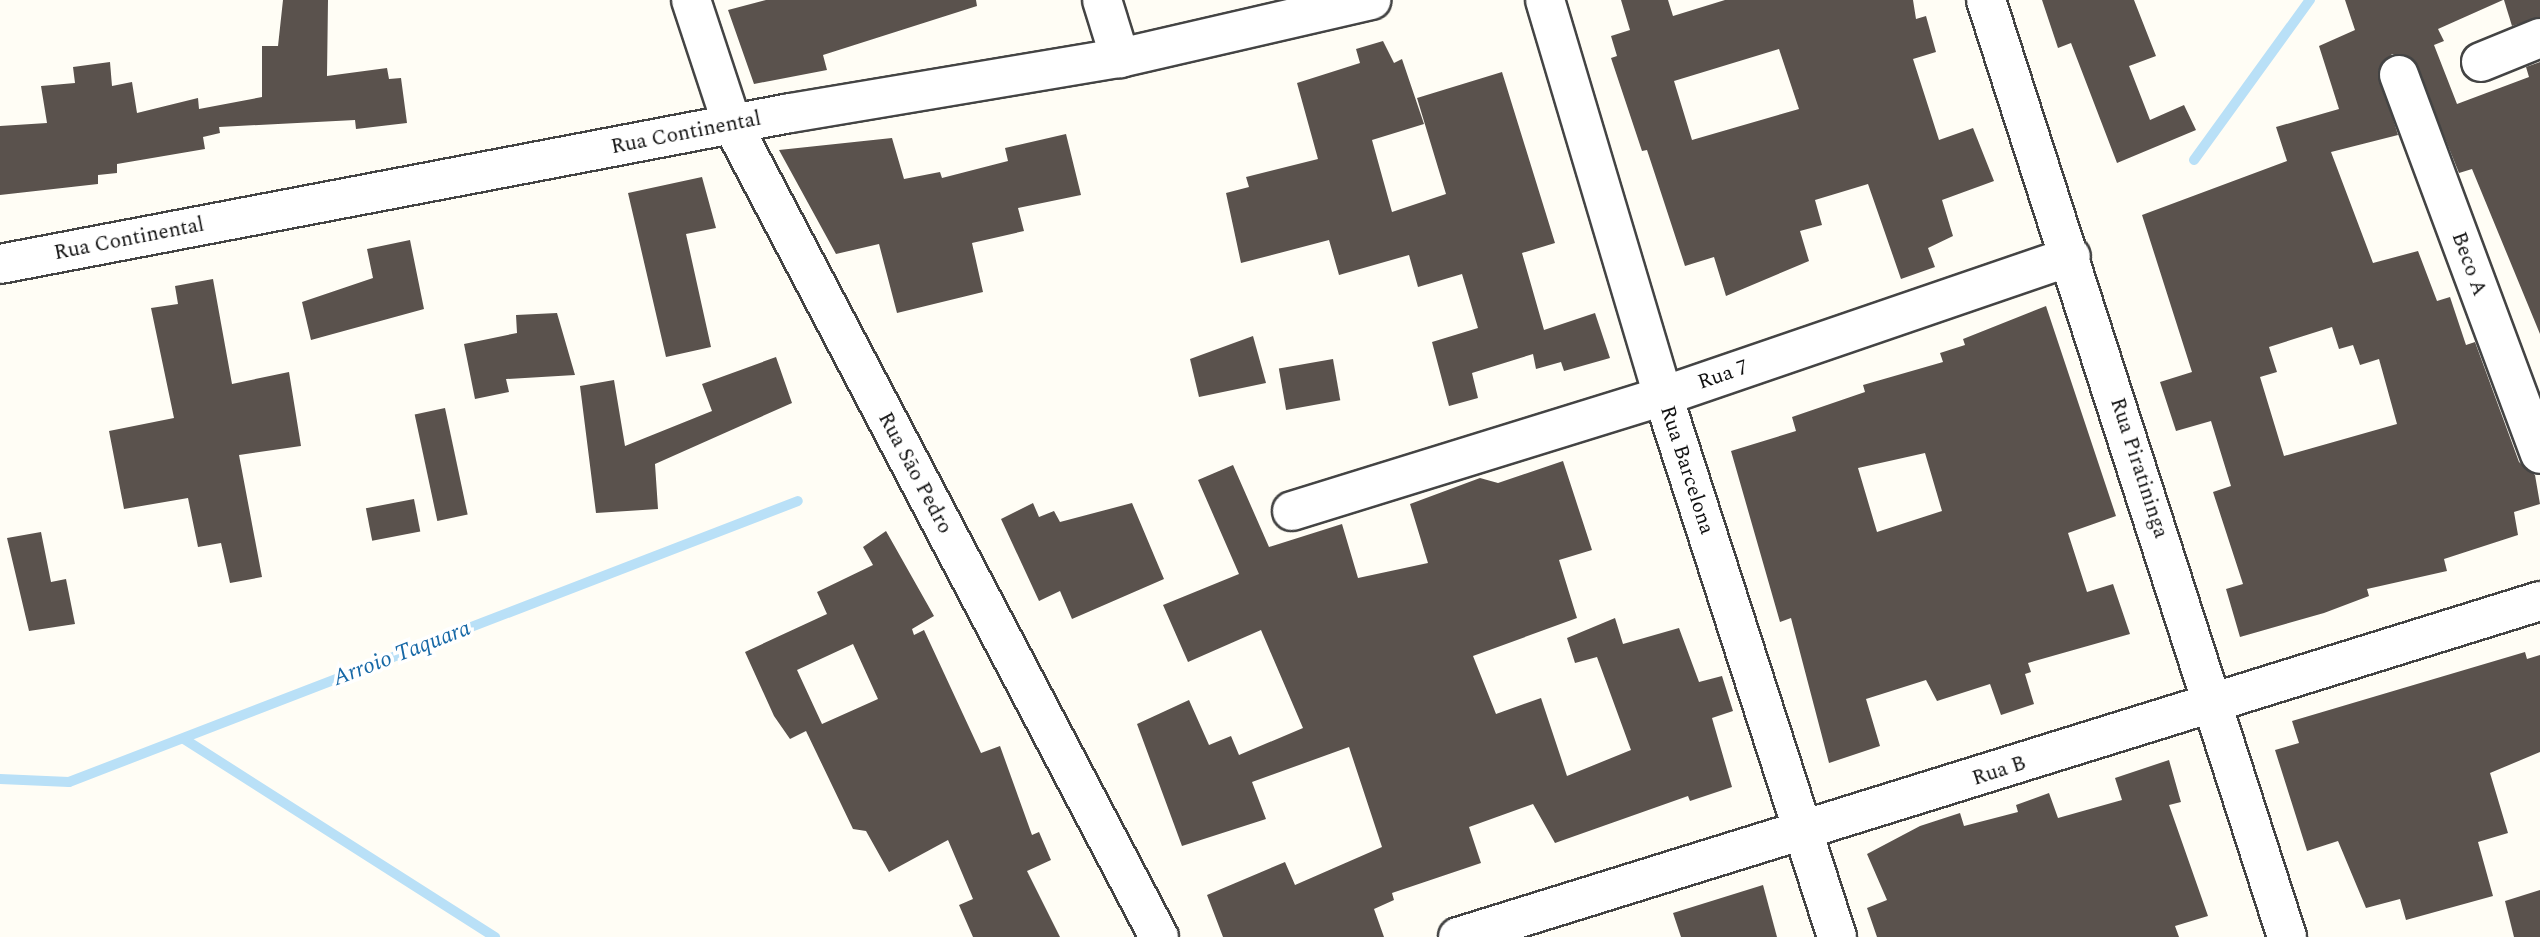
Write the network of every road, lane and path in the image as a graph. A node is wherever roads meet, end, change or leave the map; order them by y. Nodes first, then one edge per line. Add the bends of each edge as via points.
1 (691, 0) edge
2 (1102, 0) edge
3 (1371, 0) edge
4 (1545, 0) edge
5 (1986, 0) edge
6 (2540, 38) edge
7 (1119, 58) junction
8 (2480, 62) dead end
9 (2399, 75) dead end
10 (732, 124) junction
11 (2071, 256) junction
12 (0, 264) edge
13 (1663, 396) junction
14 (2540, 454) edge
15 (1292, 512) dead end
16 (2540, 601) edge
17 (2214, 702) junction
18 (1805, 833) junction
19 (1159, 937) edge
20 (1458, 937) edge
21 (1838, 937) edge
22 (2287, 937) edge

1 - 10 street, Rua São Pedro
2 - 7 street
3 - 7 street, Rua Continental
4 - 13 street, Rua Barcelona
5 - 11 street, Rua Piratininga
6 - 8 street
7 - 10 street, Rua Continental
9 - 14 street, Beco A
10 - 12 street, Rua Continental
10 - 19 street, Rua São Pedro
11 - 13 street, Rua 7
11 - 17 street, Rua Piratininga
13 - 15 street, Rua 7
13 - 18 street, Rua Barcelona
16 - 17 street, Rua B
17 - 18 street, Rua B
17 - 22 street, Rua Piratininga
18 - 20 street, Rua B
18 - 21 street, Rua Barcelona

